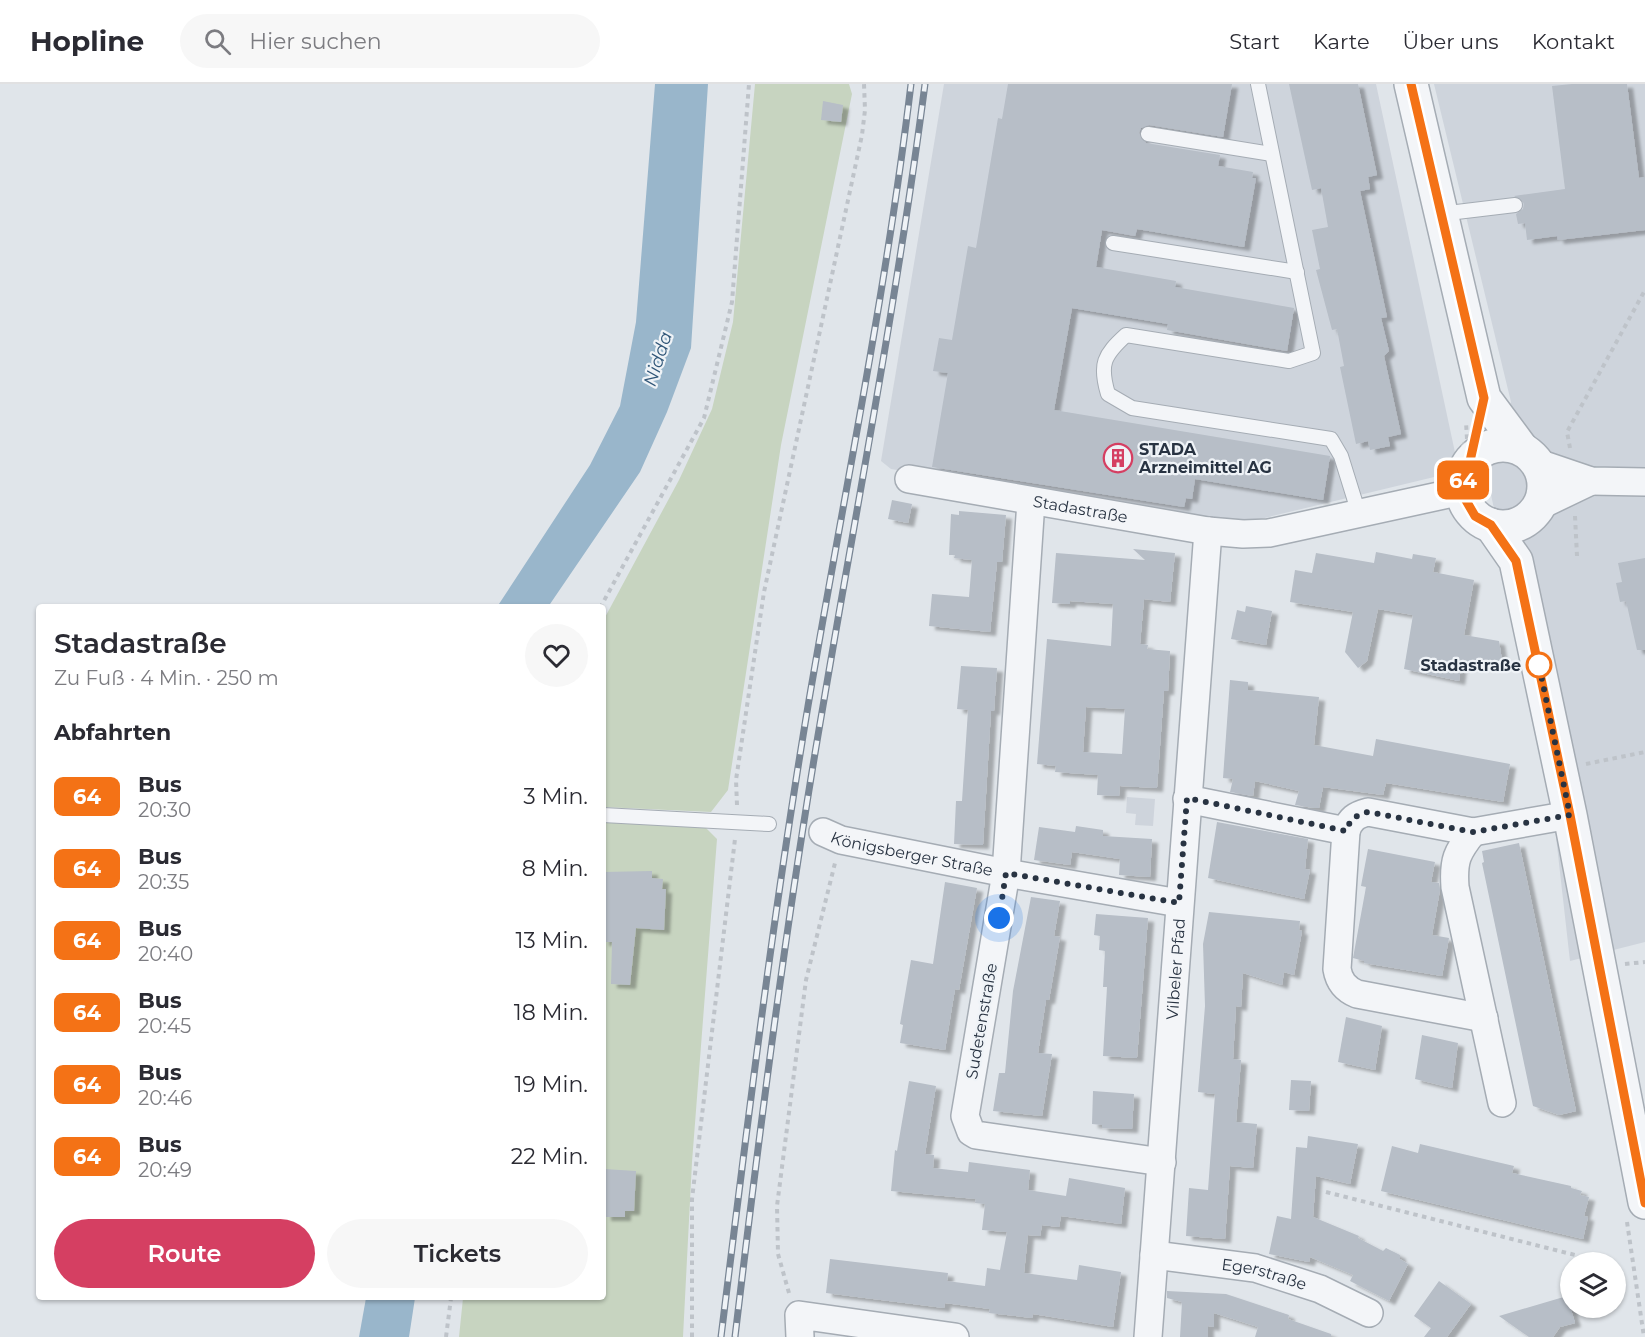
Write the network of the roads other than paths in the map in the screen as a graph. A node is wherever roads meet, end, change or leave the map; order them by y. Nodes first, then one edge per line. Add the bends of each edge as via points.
1 (1258, 84) edge
2 (1411, 84) edge
3 (1148, 134) dead end
4 (1272, 154) junction
5 (1515, 205) dead end
6 (1440, 214) junction
7 (1113, 243) dead end
8 (1297, 272) junction
9 (1484, 398) junction
10 (1529, 456) junction
11 (1466, 476) junction
12 (909, 479) dead end
13 (1591, 481) junction
14 (1645, 482) edge
15 (1031, 501) junction
16 (1532, 513) junction
17 (1359, 514) junction
18 (1491, 525) junction
19 (1208, 531) junction
20 (1516, 561) junction
21 (1187, 798) junction
22 (606, 815) edge
23 (1570, 815) junction
24 (769, 824) dead end
25 (1346, 831) junction
26 (1473, 832) junction
27 (832, 836) road end
28 (1006, 873) junction
29 (1179, 903) junction
30 (1484, 1018) junction
31 (1502, 1102) dead end
32 (1162, 1162) junction
33 (1645, 1202) edge
34 (1154, 1255) junction
35 (1369, 1313) dead end
36 (799, 1326) edge
37 (955, 1337) edge
38 (1148, 1337) edge

1 - 4 lane
2 - 6 street
3 - 4 lane
4 - 8 lane
5 - 6 lane
6 - 9 street
7 - 8 lane
8 - 17 lane via 1313,353 1289,361 1126,335 1108,351 1101,372 1108,394 1132,408 1331,439 1341,456
9 - 10 street
9 - 11 street
10 - 11 street via 1508,445 1492,446 1482,450
10 - 13 street
10 - 16 street via 1545,484
11 - 17 street, Stadastraße
11 - 18 street via 1468,507
12 - 15 street, Stadastraße
13 - 14 street
13 - 16 street
15 - 19 street, Stadastraße
15 - 28 street, Sudetenstraße
16 - 18 street via 1511,526
16 - 20 street
17 - 19 street, Stadastraße via 1257,535
18 - 20 street
19 - 21 street, Vilbeler Pfad
20 - 23 street
21 - 25 street
21 - 29 street, Vilbeler Pfad
22 - 24 lane
23 - 26 street
23 - 33 street
25 - 26 street via 1358,814 1368,812
25 - 30 street via 1337,969 1344,986 1357,994
26 - 30 street via 1458,852 1454,869
27 - 28 street, Königsberger Straße
28 - 29 street, Königsberger Straße
28 - 32 street, Sudetenstraße via 965,1116 967,1125 976,1135
29 - 32 street, Vilbeler Pfad
30 - 31 street
32 - 34 street, Vilbeler Pfad
34 - 35 street, Egerstraße via 1255,1268 1320,1289
34 - 38 street, Vilbeler Pfad
36 - 37 street

